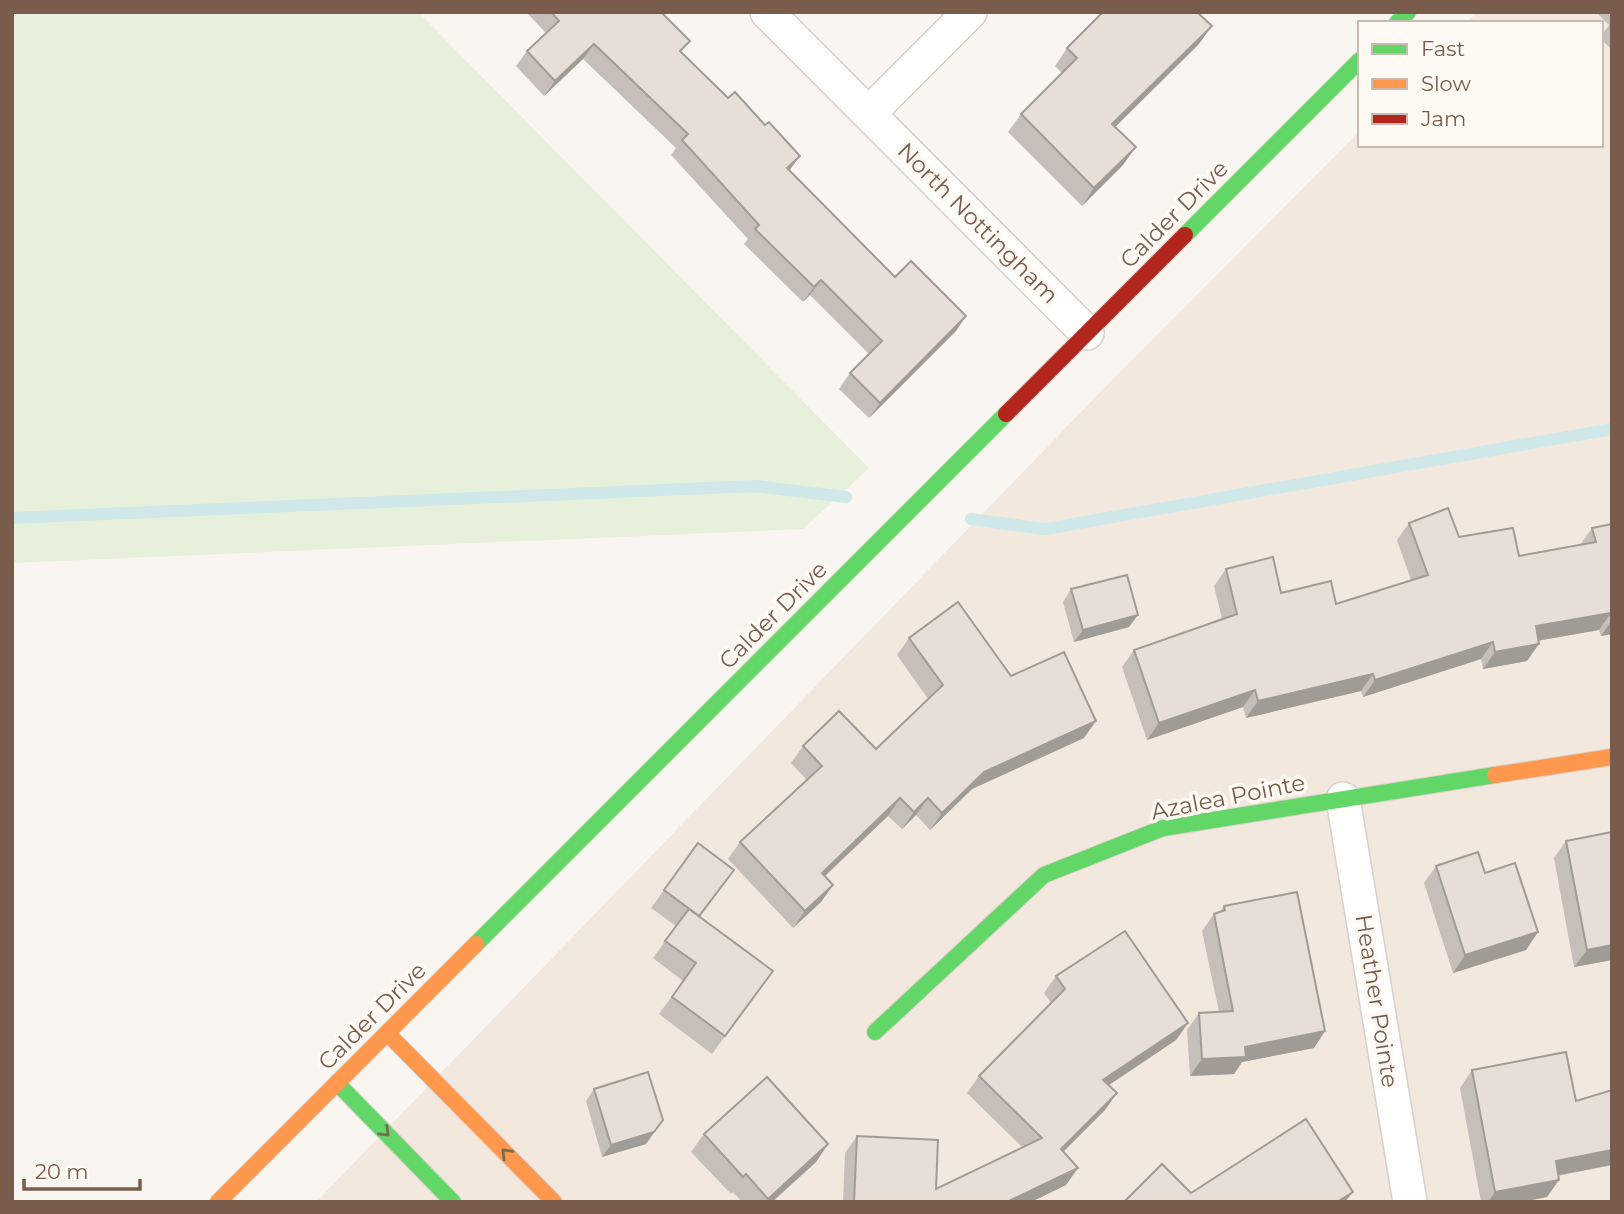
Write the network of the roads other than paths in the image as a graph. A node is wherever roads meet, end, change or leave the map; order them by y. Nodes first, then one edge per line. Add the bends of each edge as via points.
1 (767, 12) edge
2 (970, 12) edge
3 (1358, 62) edge
4 (869, 113) junction
5 (1087, 333) junction
6 (1612, 757) edge
7 (1343, 799) junction
8 (874, 1032) dead end
9 (387, 1033) junction
10 (337, 1083) junction
11 (218, 1202) edge
12 (453, 1202) edge
13 (554, 1202) edge
14 (1410, 1202) edge

1 - 4 street, North Nottingham
2 - 4 street
3 - 5 street, Calder Drive
4 - 5 street, North Nottingham
5 - 9 street, Calder Drive
6 - 7 street, Azalea Pointe
7 - 8 street, Azalea Pointe via 1163,828 1044,875
7 - 14 street, Heather Pointe
9 - 10 street, Calder Drive
13 -> 9 street
10 - 11 street, Calder Drive
10 -> 12 street

